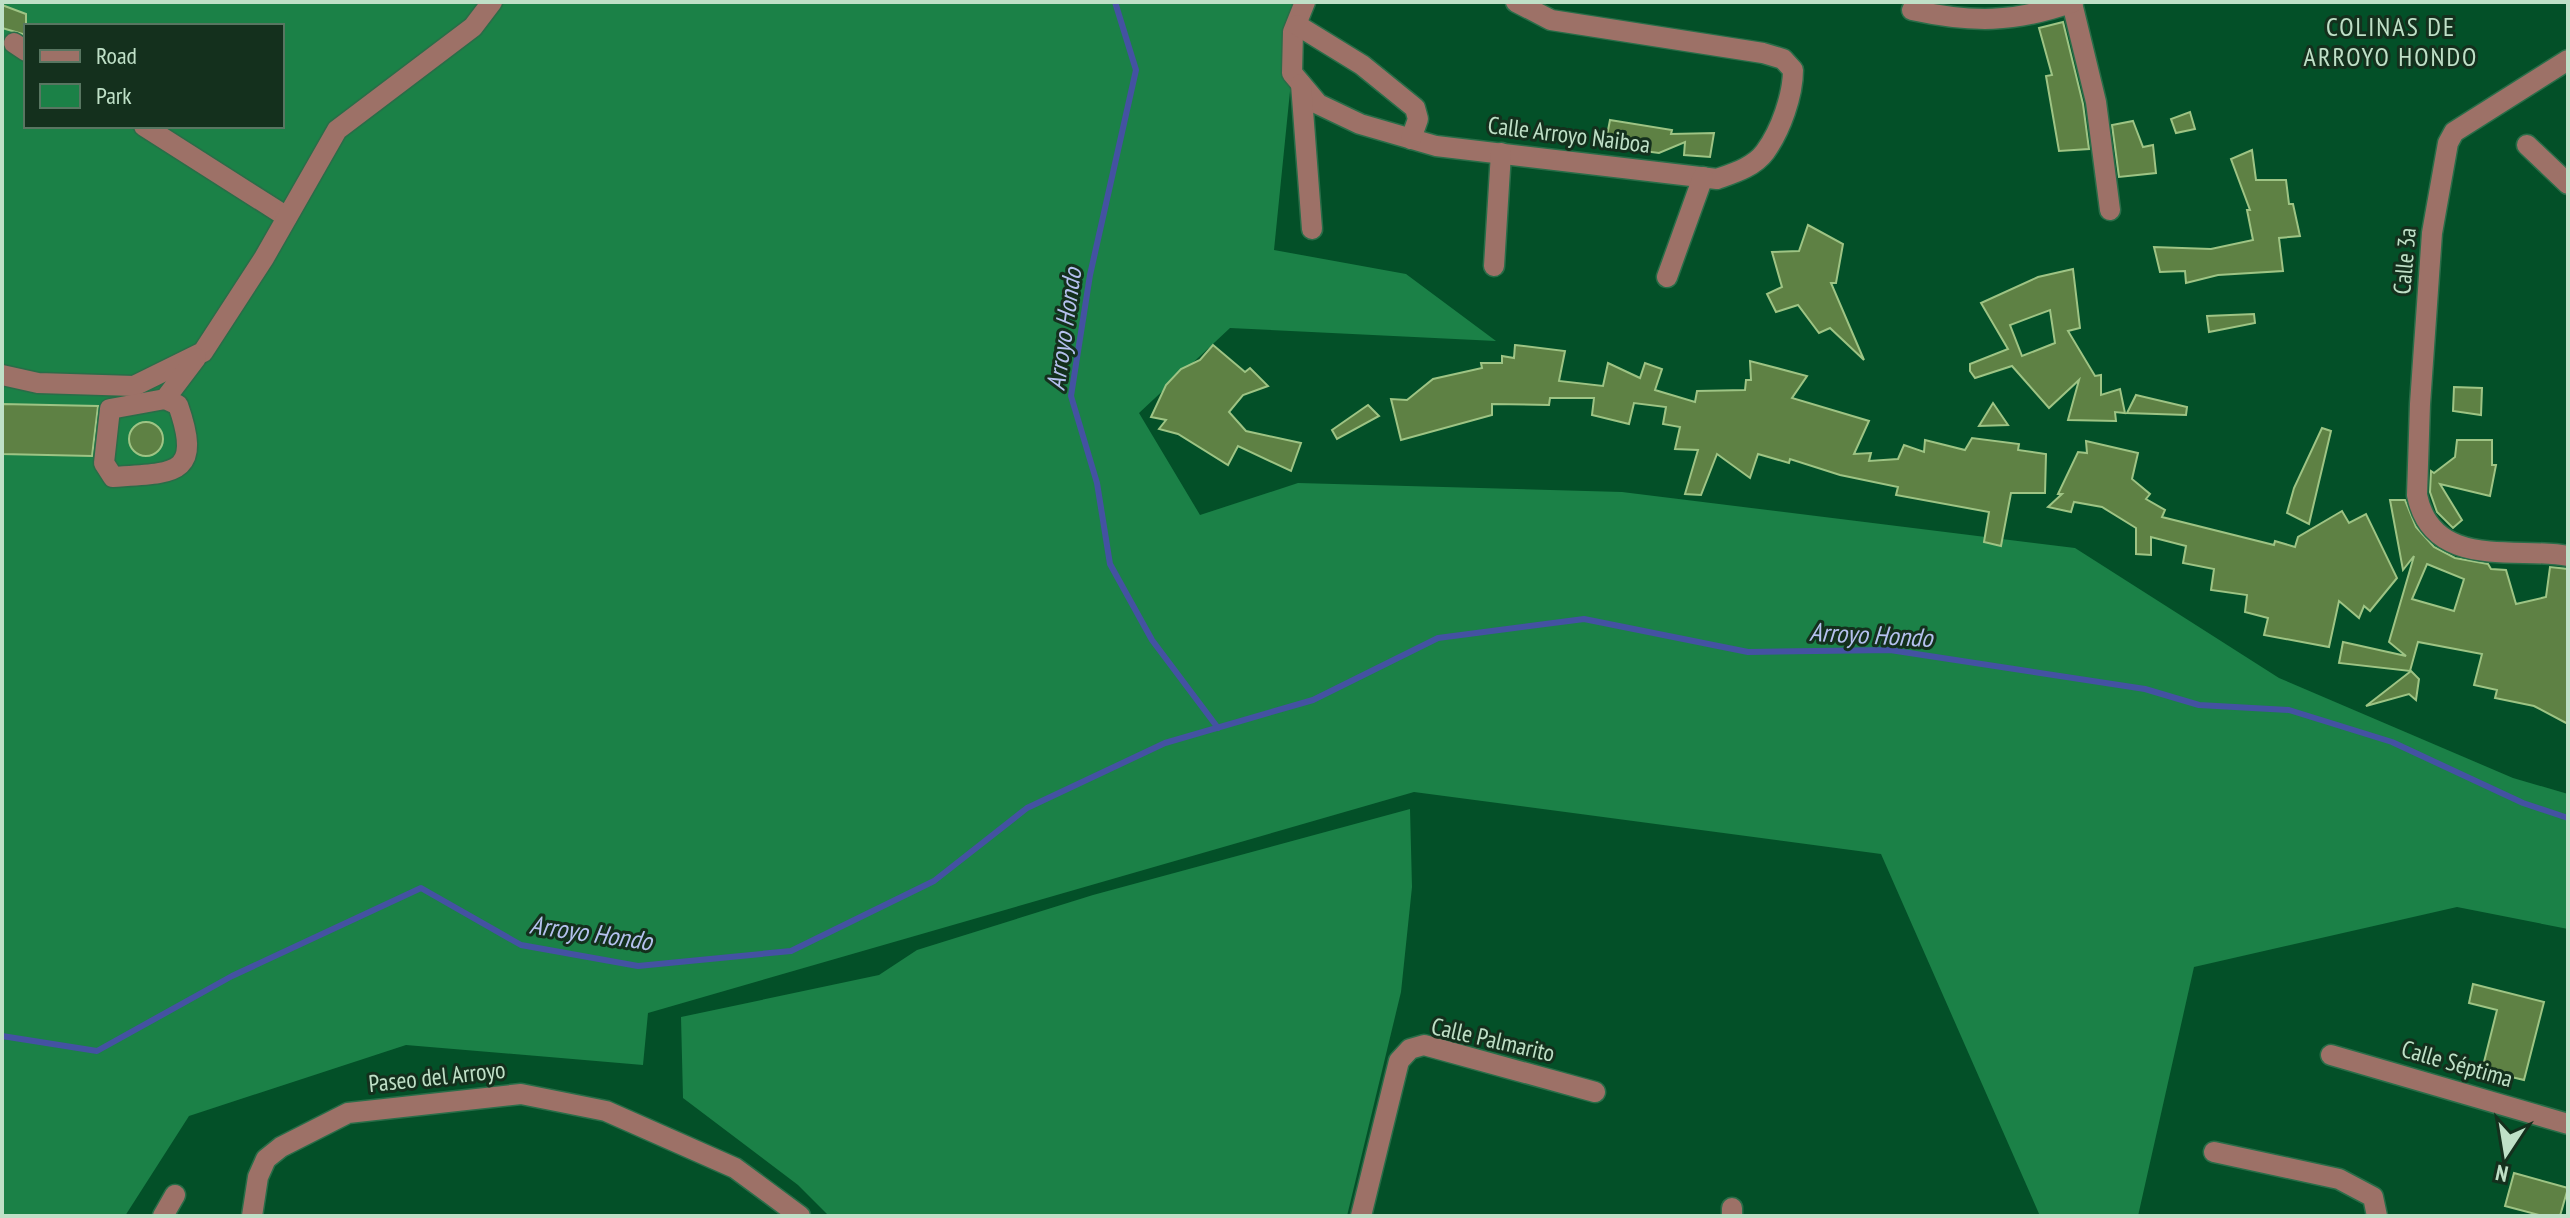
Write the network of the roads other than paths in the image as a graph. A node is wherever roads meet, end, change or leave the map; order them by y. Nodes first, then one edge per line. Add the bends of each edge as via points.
1 (492, 2) edge
2 (1305, 2) edge
3 (1516, 2) edge
4 (2073, 2) edge
5 (1912, 10) dead end
6 (1297, 25) junction
7 (2568, 60) edge
8 (1297, 78) junction
9 (147, 128) edge
10 (1411, 139) junction
11 (2527, 145) dead end
12 (1501, 153) junction
13 (1703, 177) junction
14 (2568, 184) edge
15 (2110, 210) dead end
16 (287, 217) junction
17 (1312, 229) dead end
18 (1494, 266) dead end
19 (1667, 277) dead end
20 (198, 354) junction
21 (2, 375) edge
22 (165, 399) junction
23 (2568, 556) edge
24 (2331, 1055) dead end
25 (1595, 1092) dead end
26 (2568, 1124) edge
27 (2214, 1152) dead end
28 (175, 1195) dead end
29 (163, 1216) edge
30 (252, 1216) edge
31 (800, 1216) edge
32 (1361, 1216) edge
33 (2377, 1216) edge

1 - 16 street via 473,27 337,130
2 - 6 street
3 - 13 street, Calle Arroyo Naiboa via 1551,20 1783,59 1793,70 1793,91 1765,152 1743,170 1717,179
4 - 5 street via 1990,21
4 - 15 street via 2096,102
6 - 8 street
6 - 10 street via 1362,65 1415,108 1418,119
7 - 23 street, Calle 3a via 2454,132 2444,156 2432,233 2417,495 2434,527 2467,548 2492,555
8 - 10 street, Calle Arroyo Naiboa via 1318,104
8 - 17 street
9 - 16 street
10 - 12 street, Calle Arroyo Naiboa
11 - 14 street
12 - 13 street, Calle Arroyo Naiboa
12 - 18 street
13 - 19 street
16 - 20 street
20 - 21 street via 134,386 38,383
20 - 22 street
22 - 22 street via 178,405 182,415 189,455 184,464 113,477 104,463 110,409
24 - 26 street, Calle Séptima
25 - 32 street, Calle Palmarito via 1424,1045 1410,1049 1399,1061
27 - 33 street via 2339,1179 2373,1197
28 - 29 street
30 - 31 street, Paseo del Arroyo via 266,1159 348,1113 521,1094 606,1111 735,1168

